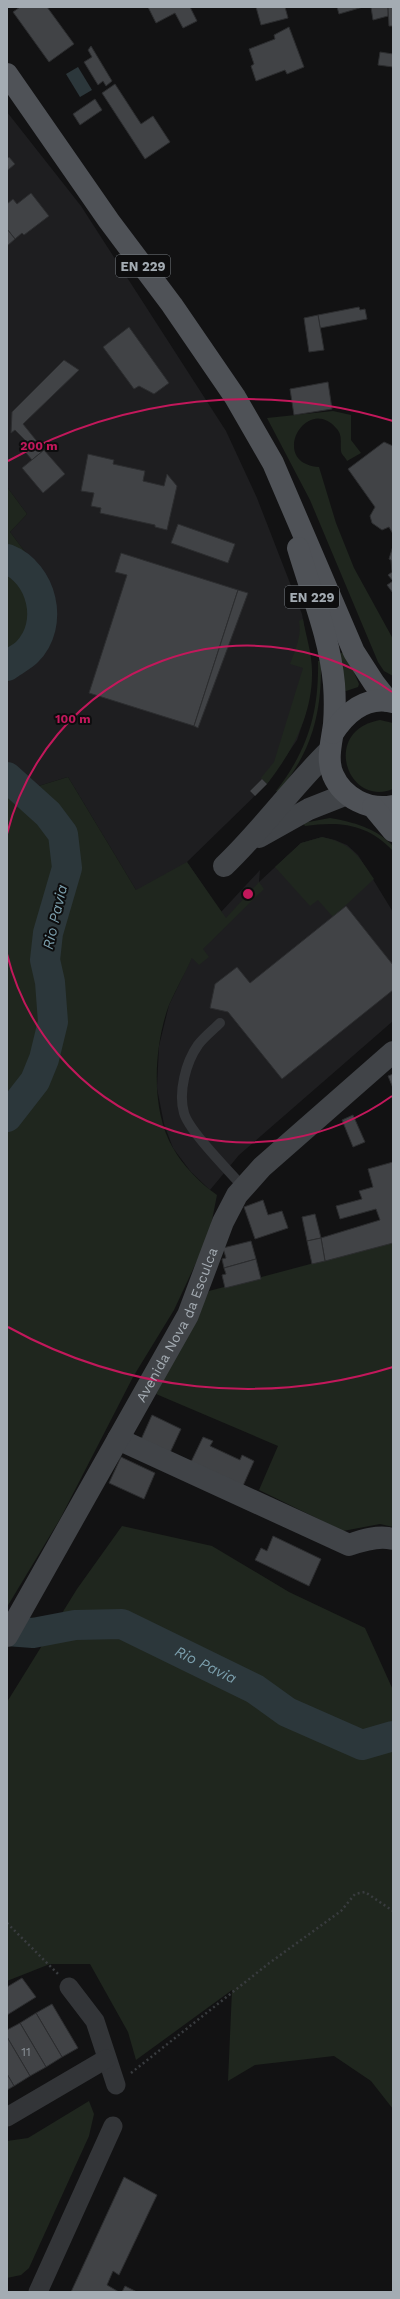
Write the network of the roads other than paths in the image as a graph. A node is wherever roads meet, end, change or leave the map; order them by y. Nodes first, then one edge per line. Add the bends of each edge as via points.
1 (7, 74) edge
2 (273, 463) junction
3 (391, 701) edge
4 (331, 741) junction
5 (347, 794) junction
6 (383, 806) edge
7 (393, 831) edge
8 (247, 843) junction
9 (224, 866) dead end
10 (220, 1023) dead end
11 (393, 1052) edge
12 (243, 1187) junction
13 (118, 1440) junction
14 (393, 1539) edge
15 (10, 1631) edge
16 (69, 1987) road end
17 (106, 2059) junction
18 (116, 2085) road end
19 (7, 2117) edge
20 (113, 2126) dead end
21 (38, 2292) edge

1 - 2 main road, EN 229 via 109,222 172,305 235,397
2 - 3 main road, EN 229 via 354,652 374,683
2 - 4 main road, EN 229 via 331,663 335,703
3 - 4 main road, EN 229 via 371,702 355,708 342,719
4 - 5 main road, EN 229 via 329,762 332,774
4 - 8 street
5 - 6 main road, EN 229 via 359,802
5 - 8 street via 309,809
6 - 7 main road, EN 229
8 - 9 street
10 - 12 lane via 198,1045 186,1071 181,1092 184,1114 195,1131
11 - 12 street, Avenida Nova da Esculca via 262,1167
12 - 13 street, Avenida Nova da Esculca via 223,1222 188,1315
13 - 14 street via 349,1545 385,1537
13 - 15 street, Avenida Nova da Esculca
16 - 17 street via 95,2021
17 - 18 street
17 - 19 street
20 - 21 street

